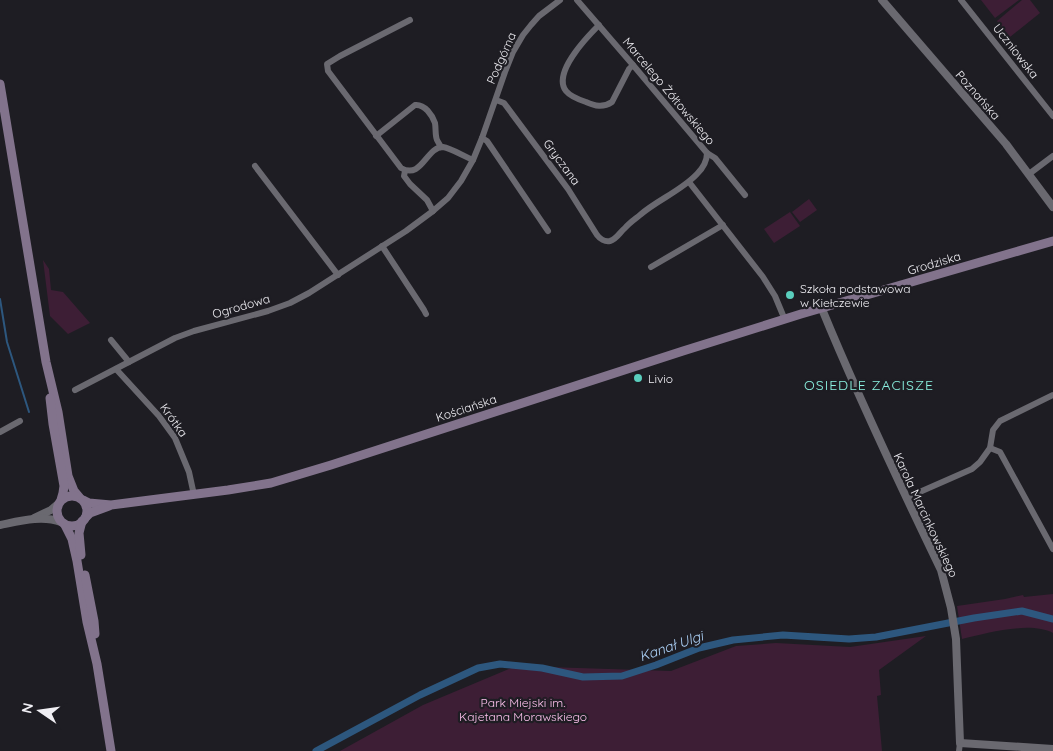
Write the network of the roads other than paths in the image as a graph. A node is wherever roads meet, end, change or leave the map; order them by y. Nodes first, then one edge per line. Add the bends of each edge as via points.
1 (560, 0) edge
2 (577, 0) edge
3 (882, 0) edge
4 (961, 0) edge
5 (410, 20) dead end
6 (598, 25) junction
7 (633, 65) junction
8 (0, 84) edge
9 (496, 100) junction
10 (1053, 116) edge
11 (376, 136) junction
12 (482, 138) junction
13 (441, 147) junction
14 (707, 153) junction
15 (1053, 156) edge
16 (473, 160) junction
17 (255, 166) dead end
18 (405, 171) junction
19 (1029, 174) junction
20 (689, 182) junction
21 (745, 195) dead end
22 (1053, 207) edge
23 (433, 211) junction
24 (723, 224) junction
25 (406, 231) joint
26 (548, 231) dead end
27 (1053, 241) edge
28 (382, 246) junction
29 (651, 267) dead end
30 (338, 275) junction
31 (822, 308) junction
32 (426, 314) dead end
33 (784, 320) junction
34 (111, 340) dead end
35 (46, 362) junction
36 (129, 362) junction
37 (116, 369) junction
38 (76, 390) dead end
39 (1053, 395) edge
40 (20, 421) dead end
41 (0, 432) edge
42 (990, 448) junction
43 (194, 495) junction
44 (906, 498) junction
45 (81, 499) junction
46 (59, 502) junction
47 (111, 505) junction
48 (30, 519) junction
49 (84, 520) junction
50 (63, 523) junction
51 (0, 526) edge
52 (1053, 549) edge
53 (97, 664) junction
54 (959, 747) edge
55 (1053, 750) edge
56 (111, 751) edge

1 - 9 street, Podgórna via 539,16 523,35 513,52
2 - 6 street, Marcelego Żółtowskiego
3 - 19 street, Poznańska
4 - 10 street, Uczniowska
5 - 11 street via 327,64 328,71
6 - 7 street, Marcelego Żółtowskiego
6 - 7 street via 577,48 564,72 565,90 593,105 608,105
7 - 14 street, Marcelego Żółtowskiego
8 - 35 main road
9 - 12 street, Podgórna
9 - 20 street, Gryczana via 504,103 601,239 615,239 648,208
11 - 13 street via 415,105 420,105 435,123
11 - 18 street
12 - 16 street, Podgórna
12 - 26 street
13 - 16 street
13 - 18 street via 419,167
14 - 20 street via 705,165
14 - 21 street, Marcelego Żółtowskiego via 715,158
15 - 19 street
16 - 23 street, Podgórna via 462,181
17 - 30 street
18 - 23 street via 404,176
19 - 22 street, Poznańska
20 - 24 street
23 - 25 street, Podgórna
24 - 29 street
24 - 33 street via 763,277
25 - 28 street, Ogrodowa
27 - 31 main road, Grodziska
28 - 30 street, Ogrodowa
28 - 32 street
30 - 36 street, Ogrodowa via 290,303 175,338
31 - 33 main road, Kościańska
31 - 44 street, Karola Marcinkowskiego
33 - 43 main road, Kościańska via 301,474 258,485
34 - 36 street
35 - 45 main road via 68,476
35 - 46 main road via 52,424 64,486
36 - 37 street, Ogrodowa
37 - 38 street, Ogrodowa
37 - 43 street, Krótka via 175,438 189,472
39 - 42 street via 1000,421 994,430
40 - 41 street
42 - 44 street via 972,469
42 - 52 street via 1000,452
43 - 47 main road, Kościańska
44 - 54 street, Karola Marcinkowskiego via 941,570 952,610
45 - 46 main road via 72,495
45 - 47 main road, Kościańska
45 - 49 main road via 87,509
46 - 48 street via 51,510
46 - 50 main road via 56,512
47 - 49 main road, Kościańska via 90,513
48 - 50 street via 54,519
48 - 51 street
49 - 50 main road via 74,526
49 - 53 main road via 80,528 80,545 94,621
50 - 53 main road via 72,539
53 - 56 main road
54 - 55 street

